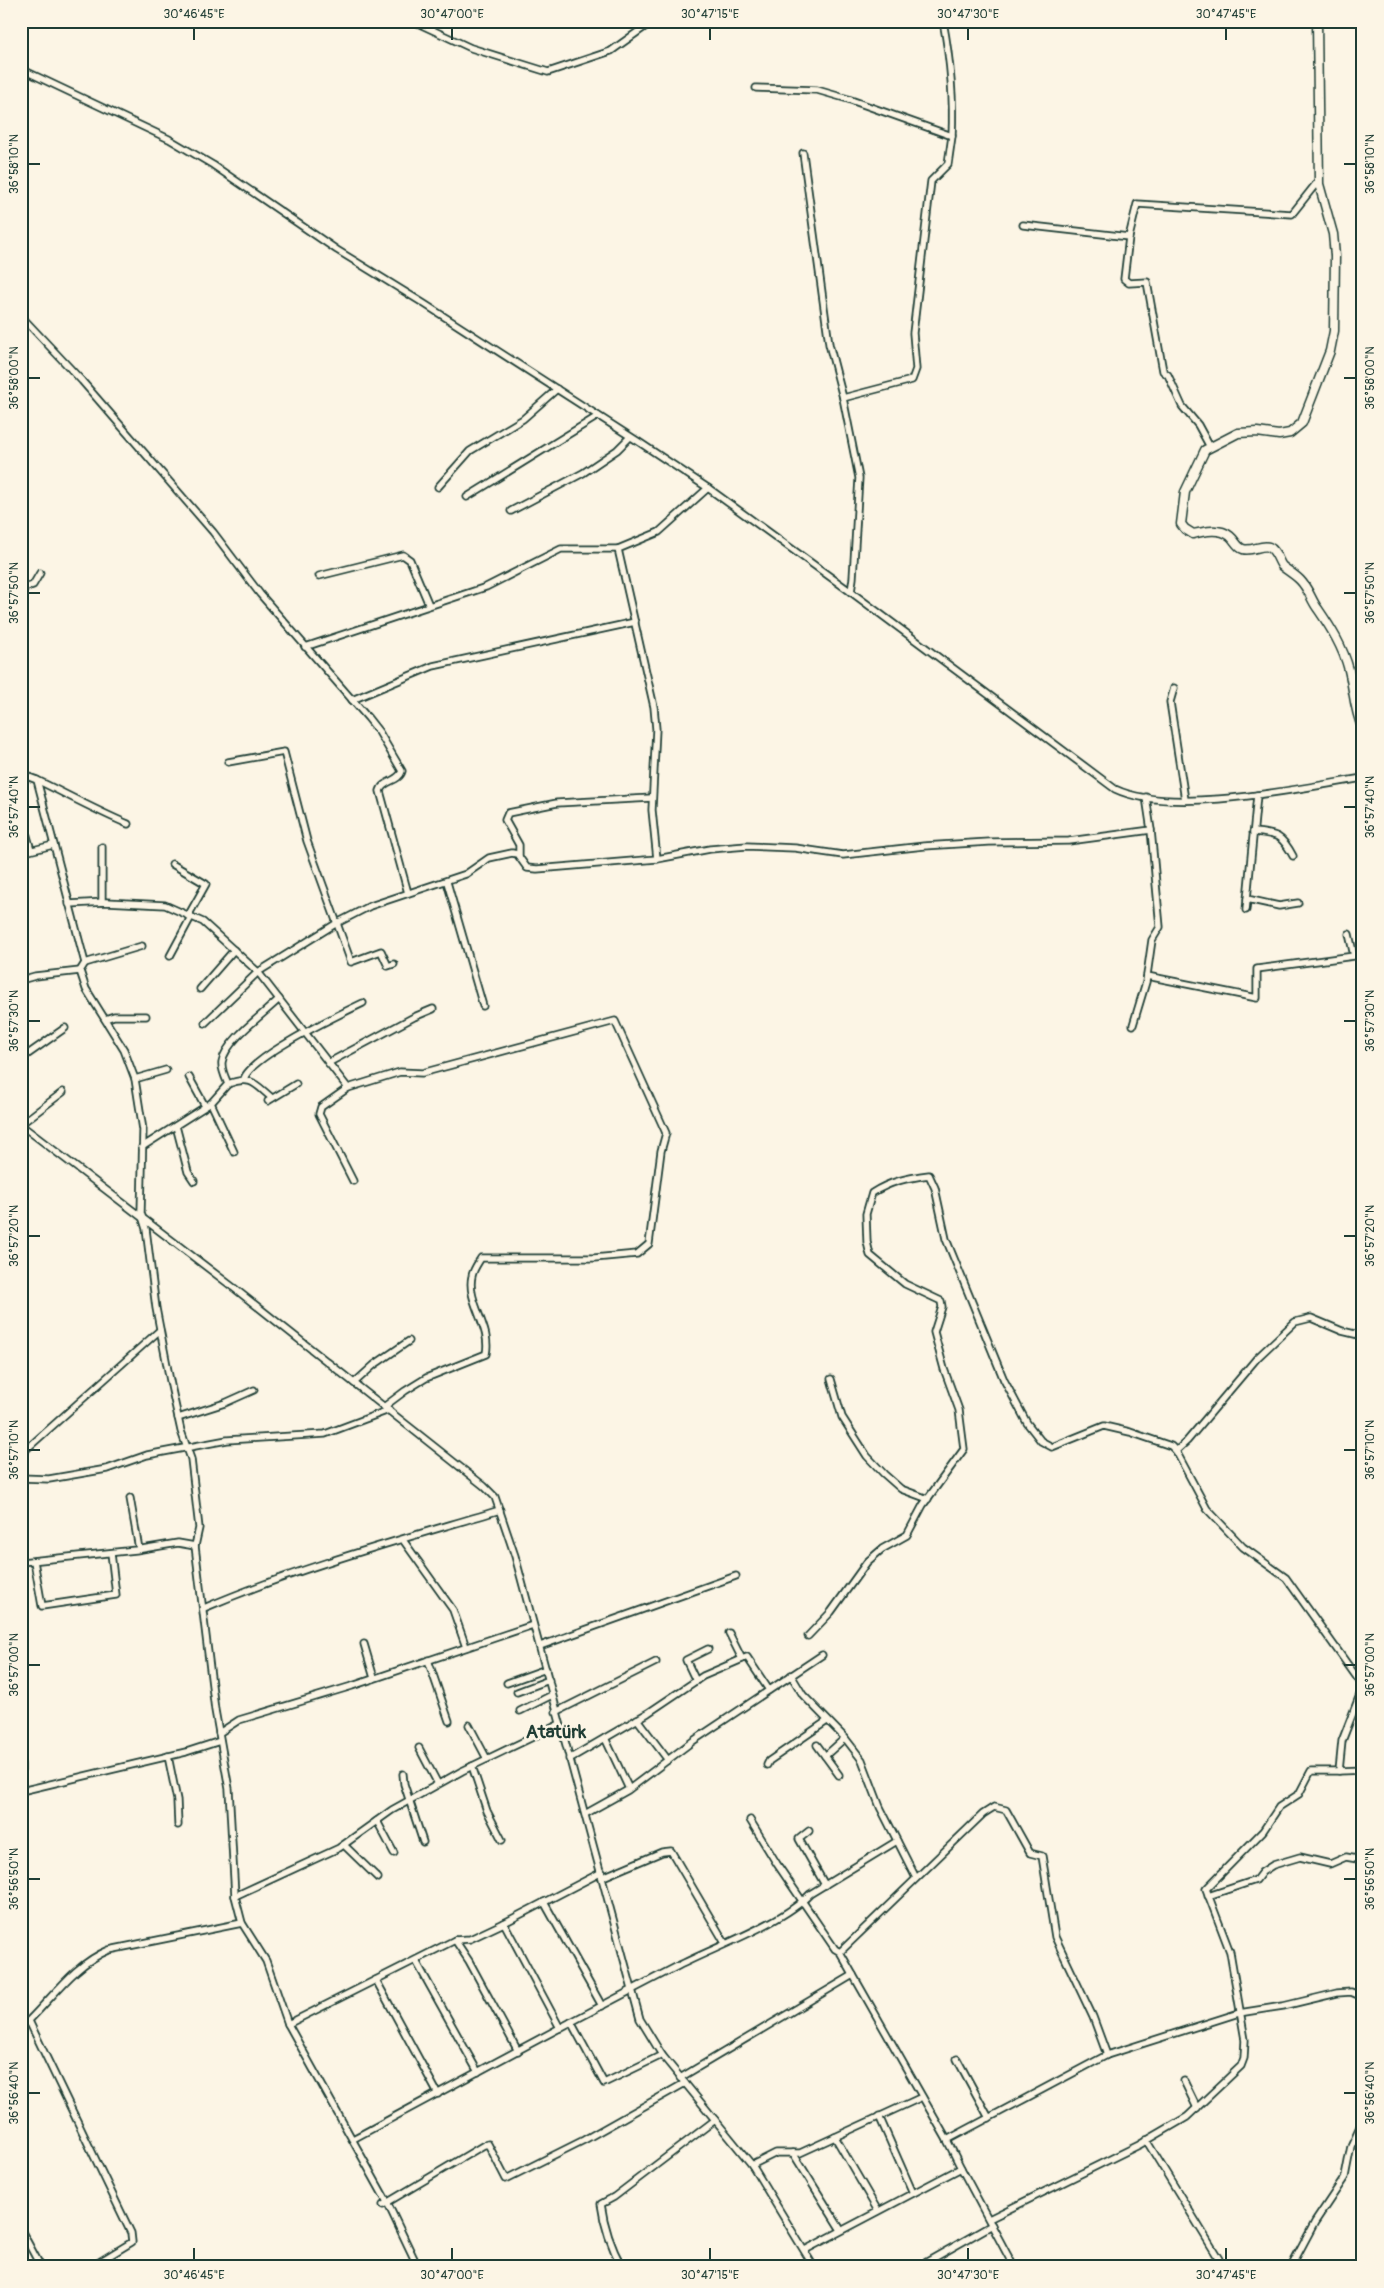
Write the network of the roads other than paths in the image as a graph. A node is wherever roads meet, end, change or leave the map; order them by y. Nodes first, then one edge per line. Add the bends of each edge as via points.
1 (413, 21) edge
2 (653, 21) edge
3 (943, 21) edge
4 (1317, 21) edge
5 (21, 69) edge
6 (756, 88) dead end
7 (952, 136) junction
8 (802, 153) dead end
9 (1319, 180) junction
10 (1023, 225) dead end
11 (1129, 237) junction
12 (21, 316) edge
13 (557, 389) junction
14 (843, 398) junction
15 (598, 416) junction
16 (630, 437) junction
17 (1210, 447) junction
18 (438, 487) dead end
19 (708, 488) junction
20 (467, 497) dead end
21 (511, 511) dead end
22 (618, 549) junction
23 (40, 572) dead end
24 (319, 576) dead end
25 (21, 589) edge
26 (851, 592) junction
27 (429, 605) junction
28 (635, 622) junction
29 (305, 647) junction
30 (1174, 688) dead end
31 (352, 700) junction
32 (1363, 729) edge
33 (228, 762) dead end
34 (21, 774) edge
35 (1363, 778) edge
36 (37, 780) junction
37 (1257, 795) junction
38 (1146, 797) junction
39 (652, 798) junction
40 (1185, 800) junction
41 (21, 815) edge
42 (128, 824) dead end
43 (1151, 830) junction
44 (1254, 832) junction
45 (53, 845) junction
46 (102, 847) dead end
47 (31, 850) junction
48 (21, 853) edge
49 (519, 856) junction
50 (1293, 856) dead end
51 (657, 858) junction
52 (172, 864) dead end
53 (447, 882) junction
54 (408, 893) junction
55 (1247, 899) junction
56 (102, 902) junction
57 (1298, 903) dead end
58 (69, 904) junction
59 (1246, 910) dead end
60 (190, 916) junction
61 (337, 923) junction
62 (1349, 934) dead end
63 (142, 946) dead end
64 (234, 950) junction
65 (170, 956) dead end
66 (85, 963) junction
67 (394, 964) dead end
68 (80, 971) junction
69 (258, 972) junction
70 (1146, 976) junction
71 (21, 980) edge
72 (200, 989) dead end
73 (279, 1000) junction
74 (363, 1002) dead end
75 (483, 1006) dead end
76 (432, 1009) dead end
77 (146, 1016) dead end
78 (105, 1019) junction
79 (205, 1023) dead end
80 (1133, 1025) dead end
81 (65, 1028) dead end
82 (304, 1031) junction
83 (21, 1059) edge
84 (328, 1063) junction
85 (166, 1070) dead end
86 (189, 1077) dead end
87 (135, 1079) junction
88 (244, 1079) junction
89 (228, 1084) junction
90 (296, 1084) dead end
91 (348, 1088) junction
92 (63, 1092) dead end
93 (208, 1104) junction
94 (21, 1125) edge
95 (176, 1126) junction
96 (142, 1147) junction
97 (234, 1152) dead end
98 (194, 1181) dead end
99 (353, 1181) dead end
100 (143, 1219) junction
101 (160, 1330) junction
102 (1363, 1336) edge
103 (409, 1341) dead end
104 (831, 1379) dead end
105 (354, 1383) junction
106 (254, 1390) dead end
107 (387, 1408) junction
108 (178, 1418) junction
109 (186, 1446) junction
110 (1176, 1451) junction
111 (21, 1454) edge
112 (21, 1478) edge
113 (130, 1498) dead end
114 (928, 1498) junction
115 (500, 1510) junction
116 (403, 1540) junction
117 (195, 1546) junction
118 (139, 1549) junction
119 (111, 1553) junction
120 (34, 1561) junction
121 (21, 1562) edge
122 (736, 1576) dead end
123 (204, 1608) junction
124 (533, 1624) junction
125 (729, 1633) dead end
126 (808, 1636) dead end
127 (364, 1644) dead end
128 (540, 1646) junction
129 (466, 1647) junction
130 (708, 1649) dead end
131 (822, 1654) dead end
132 (742, 1659) junction
133 (428, 1660) junction
134 (656, 1662) dead end
135 (546, 1669) junction
136 (791, 1675) junction
137 (374, 1678) junction
138 (548, 1680) junction
139 (696, 1680) junction
140 (507, 1683) dead end
141 (1363, 1687) edge
142 (769, 1690) junction
143 (517, 1692) dead end
144 (552, 1695) junction
145 (520, 1711) dead end
146 (556, 1712) junction
147 (636, 1719) junction
148 (449, 1721) dead end
149 (827, 1721) junction
150 (560, 1724) junction
151 (469, 1725) dead end
152 (219, 1733) junction
153 (605, 1738) junction
154 (845, 1738) junction
155 (220, 1741) junction
156 (817, 1745) dead end
157 (420, 1748) dead end
158 (168, 1756) junction
159 (825, 1756) junction
160 (487, 1759) junction
161 (569, 1759) junction
162 (668, 1760) junction
163 (21, 1764) edge
164 (472, 1766) junction
165 (767, 1766) dead end
166 (1363, 1770) edge
167 (1339, 1772) junction
168 (403, 1774) dead end
169 (838, 1775) dead end
170 (438, 1784) junction
171 (21, 1786) edge
172 (629, 1789) junction
173 (21, 1791) edge
174 (409, 1800) junction
175 (585, 1814) junction
176 (750, 1820) dead end
177 (377, 1821) junction
178 (178, 1825) dead end
179 (809, 1831) dead end
180 (502, 1840) dead end
181 (897, 1841) junction
182 (423, 1842) dead end
183 (344, 1845) junction
184 (394, 1853) dead end
185 (1363, 1860) edge
186 (602, 1874) junction
187 (378, 1878) dead end
188 (916, 1878) junction
189 (825, 1885) junction
190 (234, 1896) junction
191 (1208, 1896) junction
192 (544, 1902) junction
193 (803, 1902) junction
194 (242, 1923) junction
195 (504, 1924) junction
196 (455, 1940) junction
197 (725, 1943) junction
198 (840, 1952) junction
199 (416, 1961) junction
200 (853, 1975) junction
201 (376, 1980) junction
202 (632, 1990) junction
203 (1363, 1997) edge
204 (602, 2006) junction
205 (1239, 2013) junction
206 (29, 2021) junction
207 (572, 2022) junction
208 (288, 2024) junction
209 (21, 2028) edge
210 (560, 2028) junction
211 (518, 2050) junction
212 (662, 2055) junction
213 (1107, 2055) junction
214 (957, 2059) dead end
215 (478, 2072) junction
216 (680, 2078) junction
217 (1184, 2081) dead end
218 (685, 2083) junction
219 (438, 2094) junction
220 (922, 2097) junction
221 (1198, 2108) junction
222 (879, 2116) junction
223 (989, 2118) junction
224 (715, 2120) junction
225 (1363, 2120) edge
226 (835, 2137) junction
227 (353, 2139) junction
228 (947, 2140) junction
229 (1146, 2140) junction
230 (792, 2153) junction
231 (752, 2165) junction
232 (961, 2168) junction
233 (913, 2193) junction
234 (385, 2203) junction
235 (878, 2211) junction
236 (990, 2222) junction
237 (21, 2230) edge
238 (841, 2230) junction
239 (805, 2250) junction
240 (41, 2267) edge
241 (91, 2267) edge
242 (418, 2267) edge
243 (622, 2267) edge
244 (814, 2267) edge
245 (918, 2267) edge
246 (1014, 2267) edge
247 (1215, 2267) edge
248 (1291, 2267) edge

1 - 2 street via 471,48 548,72 611,51
3 - 7 street via 953,110
4 - 9 street
5 - 13 street via 169,140 213,166 337,250
6 - 7 street via 817,90
7 - 14 street via 948,164 931,181 913,333 916,369 912,380
8 - 14 street via 829,344
9 - 11 street via 1292,214 1137,204
9 - 17 street via 1333,234 1334,331 1311,402 1302,423 1290,433 1238,433
10 - 11 street
11 - 17 street via 1124,279 1129,284 1147,282 1163,371
12 - 29 street via 82,380 213,532
13 - 15 street
13 - 18 street via 523,418 470,451
14 - 26 street via 859,478
15 - 16 street
15 - 20 street
16 - 19 street
16 - 21 street via 617,450 583,472
17 - 32 street via 1205,450 1184,492 1181,524 1194,534 1221,532 1246,550 1272,548 1281,565 1307,588 1329,623 1348,668 1355,709
19 - 22 street via 659,532
19 - 26 street
22 - 27 street via 561,549 486,586
22 - 28 street
23 - 25 street via 33,585
24 - 27 street via 403,555 410,560
26 - 38 street via 1115,789 1128,795
27 - 29 street
28 - 31 street via 433,666
28 - 39 street via 654,707 656,730
29 - 31 street
30 - 40 street via 1170,702
31 - 54 street via 379,732 402,771 382,785 380,791
33 - 61 street via 284,752 307,841
34 - 36 street
35 - 37 street
36 - 42 street
36 - 45 street
37 - 40 street
37 - 44 street
38 - 40 street
38 - 43 street
39 - 49 street via 558,803 508,813 504,820 516,837
39 - 51 street
41 - 47 street
43 - 51 street via 1070,841 924,846 843,856 795,848 747,846
43 - 70 street via 1160,927 1152,940
44 - 50 street via 1276,835
44 - 55 street
45 - 47 street
45 - 58 street
46 - 56 street
47 - 48 street
49 - 51 street via 527,868 537,869
49 - 53 street via 512,853 489,858
52 - 60 street via 206,884
53 - 54 street
53 - 75 street
54 - 61 street via 370,906
55 - 57 street via 1279,906
55 - 59 street
56 - 58 street
56 - 60 street via 165,905
58 - 66 street
60 - 64 street via 203,922
60 - 65 street
61 - 67 street via 351,962 381,951 388,966
61 - 69 street
62 - 70 street via 1354,956 1257,969 1257,998
63 - 66 street
64 - 69 street
64 - 72 street
66 - 68 street
68 - 71 street
68 - 78 street via 86,989
69 - 73 street
69 - 79 street
70 - 80 street
73 - 82 street
73 - 89 street via 226,1048 222,1069
74 - 82 street
76 - 84 street
77 - 78 street
78 - 87 street via 124,1050
81 - 83 street
82 - 84 street
82 - 88 street via 252,1066
84 - 91 street
85 - 87 street
86 - 93 street
87 - 96 street via 143,1130
88 - 89 street
88 - 90 street via 270,1099
89 - 93 street
91 - 99 street via 321,1107 318,1114
91 - 107 street via 400,1072 422,1073 615,1021 666,1133 649,1244 637,1254 594,1258 481,1258 472,1276 473,1292 485,1334 486,1354 426,1378
92 - 94 street
93 - 95 street
93 - 97 street
94 - 100 street
95 - 96 street
95 - 98 street via 188,1172
96 - 100 street
100 - 101 street
100 - 105 street
101 - 108 street
101 - 111 street
102 - 110 street via 1312,1318 1292,1324 1257,1358
103 - 105 street
104 - 114 street via 842,1417 867,1456 901,1489
105 - 107 street
106 - 108 street
107 - 109 street via 325,1434
107 - 115 street via 484,1486 495,1496
108 - 109 street
109 - 112 street via 147,1455 107,1470 49,1479
109 - 117 street via 191,1459 199,1528
110 - 114 street via 1155,1440 1104,1426 1052,1447 1040,1441 1004,1380 946,1239 929,1175 902,1179 872,1193 866,1214 867,1242 870,1255 905,1284 941,1301 934,1332 959,1410 964,1449
110 - 141 street via 1208,1509 1242,1547 1286,1578
113 - 118 street
114 - 126 street via 907,1535 867,1562 831,1612
115 - 116 street
115 - 124 street
116 - 123 street via 345,1556
116 - 129 street via 453,1610
117 - 118 street via 178,1543
117 - 123 street
118 - 119 street
119 - 120 street
119 - 120 street via 116,1595 42,1606
120 - 121 street
122 - 128 street
123 - 152 street
124 - 128 street
124 - 129 street
125 - 132 street
127 - 137 street
128 - 135 street
129 - 133 street
130 - 139 street via 686,1660
131 - 136 street
132 - 139 street
132 - 142 street via 747,1657
133 - 137 street
133 - 148 street
134 - 146 street
135 - 138 street
135 - 140 street
136 - 142 street
136 - 149 street via 803,1695
137 - 152 street via 239,1720
138 - 143 street
138 - 144 street
139 - 147 street
141 - 167 street via 1342,1741
142 - 162 street
144 - 145 street
144 - 146 street
146 - 150 street
147 - 153 street
147 - 162 street
149 - 154 street
149 - 165 street
150 - 160 street
150 - 161 street
151 - 160 street
152 - 155 street
153 - 161 street
153 - 172 street
154 - 159 street
154 - 181 street via 862,1760
155 - 158 street
155 - 190 street via 229,1789
156 - 159 street
157 - 170 street
158 - 173 street
158 - 178 street via 177,1800
159 - 169 street
160 - 164 street
161 - 175 street
162 - 172 street
163 - 171 street
164 - 170 street
164 - 180 street via 487,1811
166 - 167 street
167 - 191 street via 1311,1771 1299,1794 1280,1807 1263,1831 1213,1880 1206,1890
168 - 174 street
170 - 174 street
172 - 175 street
174 - 177 street
174 - 182 street
175 - 186 street
176 - 193 street
177 - 183 street
177 - 184 street
179 - 189 street via 799,1839
181 - 188 street
181 - 189 street
183 - 187 street
183 - 190 street
185 - 191 street via 1346,1857 1330,1864 1300,1857 1273,1865 1256,1880
186 - 192 street
186 - 197 street via 671,1851
186 - 202 street
188 - 198 street
188 - 213 street via 983,1814 994,1807 1006,1810 1030,1853 1042,1856 1055,1937 1093,2017
189 - 193 street
190 - 194 street
191 - 205 street via 1230,1952
192 - 195 street
192 - 204 street
193 - 197 street
193 - 198 street
194 - 206 street via 98,1954 68,1978
194 - 208 street via 266,1961
195 - 196 street via 470,1939
195 - 210 street
196 - 199 street
196 - 211 street
197 - 202 street
198 - 200 street
199 - 201 street
199 - 215 street
200 - 216 street
200 - 220 street
201 - 208 street
201 - 219 street
202 - 204 street
202 - 212 street via 640,2019
203 - 205 street via 1351,1992 1337,1993
204 - 207 street
205 - 213 street
205 - 221 street via 1245,2040 1241,2066
206 - 209 street
206 - 241 street via 132,2233 132,2242
207 - 210 street
207 - 212 street via 604,2083
208 - 227 street
210 - 211 street
211 - 215 street
212 - 216 street
213 - 223 street
214 - 223 street
215 - 219 street
216 - 218 street
217 - 221 street
218 - 224 street
218 - 234 street via 584,2140 506,2178 488,2144
219 - 227 street
220 - 222 street
220 - 228 street
221 - 229 street
222 - 226 street
222 - 233 street
223 - 228 street
224 - 231 street
224 - 243 street via 601,2204 604,2225
225 - 248 street via 1351,2146 1345,2177 1315,2222
226 - 230 street via 800,2153
226 - 235 street
227 - 234 street
228 - 232 street
229 - 236 street
229 - 247 street via 1219,2259
230 - 231 street via 776,2153
230 - 238 street
231 - 239 street
232 - 233 street
232 - 236 street
233 - 235 street
234 - 242 street
235 - 238 street
236 - 245 street
236 - 246 street
237 - 240 street
238 - 239 street
239 - 244 street

